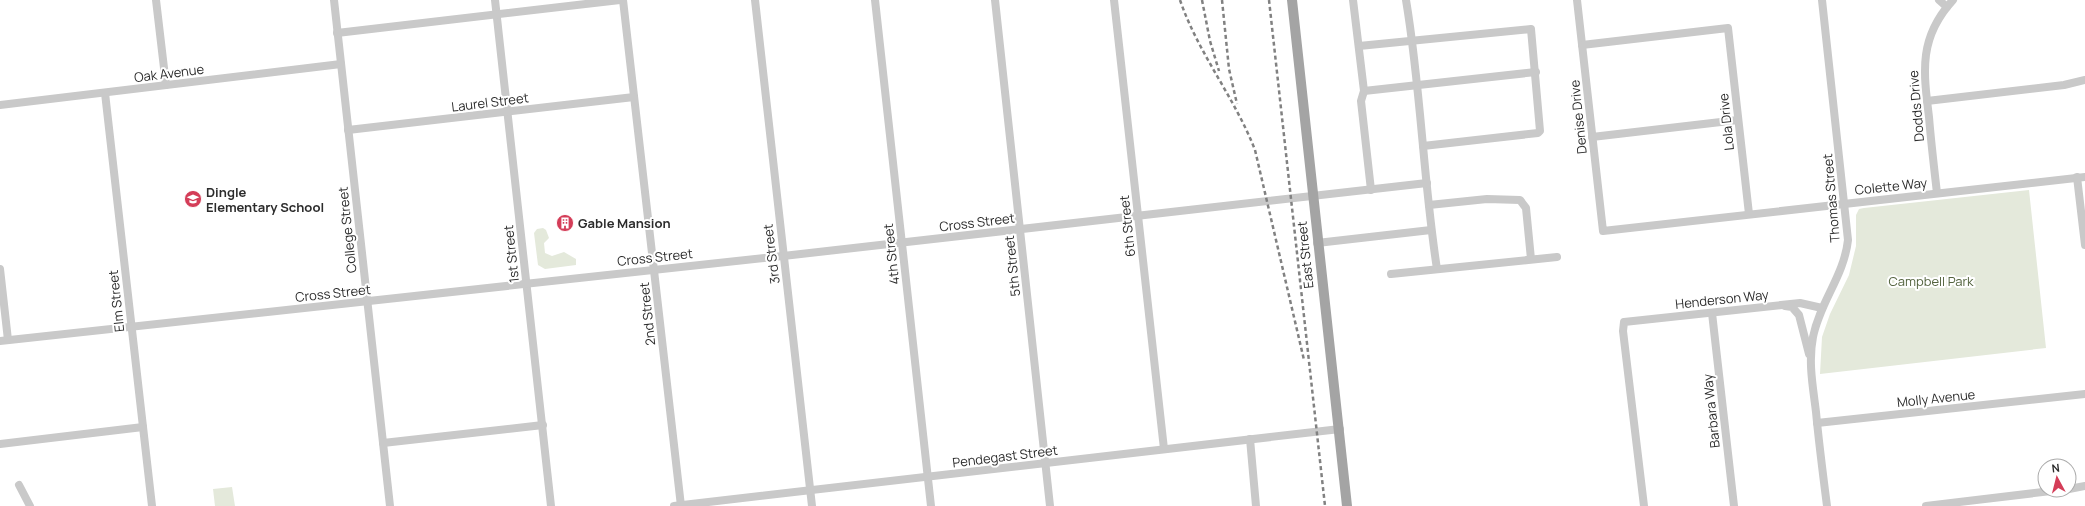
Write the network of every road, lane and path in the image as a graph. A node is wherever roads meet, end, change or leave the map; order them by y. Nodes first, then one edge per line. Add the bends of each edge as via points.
1 (156, 0) edge
2 (334, 0) edge
3 (495, 0) edge
4 (622, 0) edge
5 (755, 0) edge
6 (875, 0) edge
7 (995, 0) edge
8 (1114, 0) edge
9 (1292, 0) edge
10 (1353, 0) edge
11 (1406, 0) edge
12 (1577, 0) edge
13 (1822, 0) edge
14 (1939, 0) edge
15 (1953, 0) edge
16 (1947, 7) junction
17 (496, 14) junction
18 (337, 33) junction
19 (1413, 41) junction
20 (1582, 45) junction
21 (1359, 46) junction
22 (341, 64) junction
23 (1536, 72) junction
24 (2085, 80) edge
25 (166, 85) junction
26 (1417, 85) junction
27 (1364, 91) junction
28 (105, 93) junction
29 (634, 97) junction
30 (1927, 101) junction
31 (0, 105) edge
32 (507, 112) junction
33 (1738, 120) junction
34 (348, 130) junction
35 (1592, 137) junction
36 (1423, 146) junction
37 (2081, 177) edge
38 (1427, 183) junction
39 (1371, 190) junction
40 (1937, 193) junction
41 (1312, 196) junction
42 (1845, 203) junction
43 (1429, 204) junction
44 (1749, 214) junction
45 (1138, 216) junction
46 (1020, 229) junction
47 (1431, 230) junction
48 (1604, 231) joint
49 (901, 242) junction
50 (1317, 243) junction
51 (2085, 245) edge
52 (784, 256) junction
53 (1557, 257) dead end
54 (1531, 259) junction
55 (1437, 268) junction
56 (0, 269) edge
57 (654, 269) junction
58 (1392, 274) dead end
59 (526, 283) junction
60 (367, 301) junction
61 (1781, 305) junction
62 (1822, 308) junction
63 (1712, 313) junction
64 (131, 327) junction
65 (4, 341) edge
66 (1811, 361) junction
67 (2085, 394) edge
68 (1817, 424) junction
69 (543, 425) junction
70 (143, 427) junction
71 (1340, 429) junction
72 (1250, 439) junction
73 (383, 443) junction
74 (0, 444) edge
75 (1164, 449) junction
76 (1045, 463) junction
77 (928, 477) junction
78 (19, 485) dead end
79 (810, 490) junction
80 (2037, 493) edge
81 (30, 506) edge
82 (152, 506) edge
83 (390, 506) edge
84 (551, 506) edge
85 (678, 506) edge
86 (812, 506) edge
87 (931, 506) edge
88 (1050, 506) edge
89 (1256, 506) edge
90 (1347, 506) edge
91 (1644, 506) edge
92 (1734, 506) edge
93 (1827, 506) edge
94 (1926, 506) edge

1 - 25 street
2 - 18 street, College Street
3 - 17 street, 1st Street
4 - 17 street
4 - 29 street, 2nd Street
5 - 52 street, 3rd Street
6 - 49 street, 4th Street
7 - 46 street, 5th Street
8 - 45 street, 6th Street
9 - 41 main road, East Street
10 - 21 street
11 - 19 street
12 - 20 street, Denise Drive
13 - 42 street, Thomas Street
14 - 16 street
15 - 16 street, Dodds Drive
16 - 30 street, Dodds Drive via 1928,39 1924,71
17 - 18 street
17 - 32 street, 1st Street
18 - 22 street, College Street
19 - 21 street
19 - 23 street via 1531,29
19 - 26 street
20 - 33 street, Lola Drive via 1728,28
20 - 35 street, Denise Drive
21 - 27 street
22 - 25 street, Oak Avenue
22 - 34 street, College Street
23 - 26 street
23 - 36 street via 1542,128 1538,133
24 - 30 street via 2064,85
25 - 28 street, Oak Avenue
26 - 27 street
26 - 36 street
27 - 39 street via 1361,101
28 - 31 street, Oak Avenue
28 - 64 street, Elm Street
29 - 32 street, Laurel Street
29 - 57 street, 2nd Street
30 - 40 street, Dodds Drive
32 - 34 street, Laurel Street
32 - 59 street, 1st Street
33 - 35 street
33 - 44 street, Lola Drive
34 - 60 street, College Street
35 - 48 street, Denise Drive
36 - 38 street
37 - 40 street, Colette Way
37 - 51 street
38 - 39 street, Cross Street
38 - 43 street
39 - 41 street, Cross Street
40 - 42 street, Colette Way
41 - 45 street, Cross Street
41 - 50 main road, East Street
42 - 44 street, Colette Way
42 - 62 street, Thomas Street via 1847,252 1840,274
43 - 47 street
43 - 54 street via 1487,199 1520,200 1526,208
44 - 48 street, Colette Way
45 - 46 street, Cross Street
45 - 75 street, 6th Street
46 - 49 street, Cross Street
46 - 76 street, 5th Street
47 - 50 street
47 - 55 street
49 - 52 street, Cross Street
49 - 77 street, 4th Street
50 - 71 main road, East Street
52 - 57 street, Cross Street
52 - 79 street, 3rd Street
53 - 54 street
54 - 55 street
55 - 58 street
56 - 65 street
57 - 59 street, Cross Street
57 - 85 street, 2nd Street
59 - 60 street, Cross Street
59 - 69 street, 1st Street
60 - 64 street, Cross Street
60 - 73 street, College Street
61 - 62 street, Henderson Way via 1800,303
61 - 63 street, Henderson Way
61 - 66 street via 1792,307 1800,315
62 - 66 street, Thomas Street via 1813,336
63 - 91 street, Henderson Way via 1624,322
63 - 92 street, Barbara Way
64 - 65 street, Cross Street
64 - 70 street, Elm Street
66 - 68 street, Thomas Street
67 - 68 street, Molly Avenue
68 - 93 street, Thomas Street
69 - 73 street
69 - 84 street, 1st Street
70 - 74 street
70 - 82 street, Elm Street
71 - 72 street, Pendegast Street
71 - 90 main road, East Street
72 - 75 street, Pendegast Street
72 - 89 street
73 - 83 street, College Street
75 - 76 street, Pendegast Street
76 - 77 street, Pendegast Street
76 - 88 street, 5th Street
77 - 79 street, Pendegast Street
77 - 87 street, 4th Street
78 - 81 street
79 - 85 street, Pendegast Street
79 - 86 street, 3rd Street
80 - 94 street

